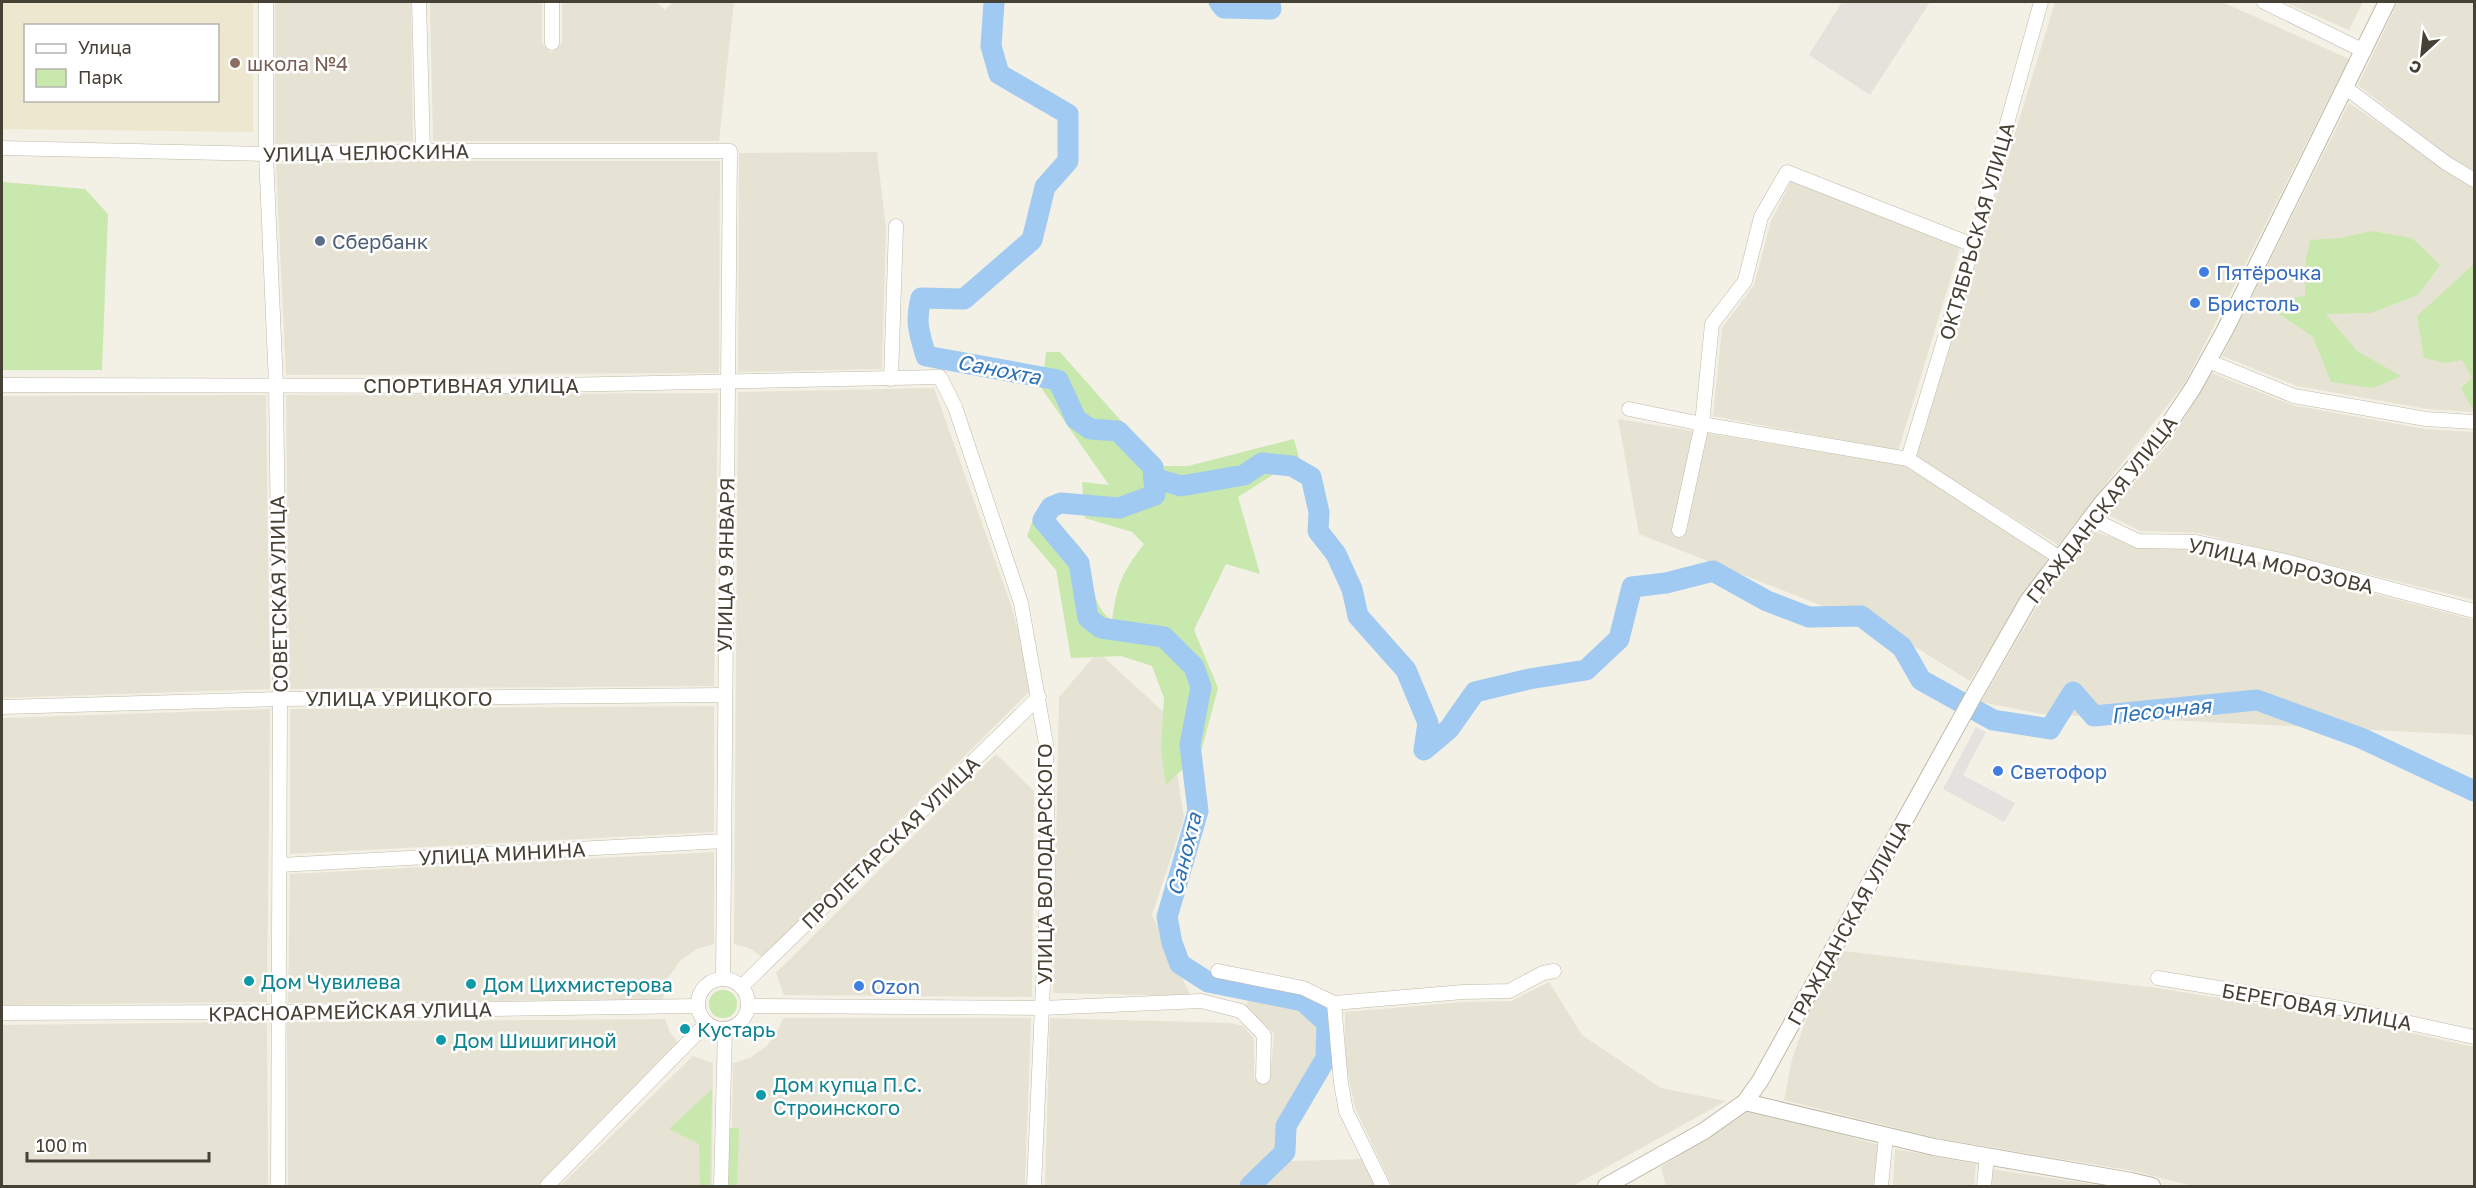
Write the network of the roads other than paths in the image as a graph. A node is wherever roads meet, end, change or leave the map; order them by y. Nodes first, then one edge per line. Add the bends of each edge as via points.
1 (266, 2) edge
2 (419, 2) edge
3 (552, 2) edge
4 (2041, 2) edge
5 (2264, 2) edge
6 (2387, 2) edge
7 (552, 43) dead end
8 (2364, 51) junction
9 (2346, 88) junction
10 (2, 148) edge
11 (423, 151) junction
12 (730, 151) joint
13 (266, 154) junction
14 (2475, 180) edge
15 (896, 226) dead end
16 (1973, 245) junction
17 (2208, 361) junction
18 (940, 377) joint
19 (891, 379) junction
20 (728, 382) junction
21 (2, 385) edge
22 (276, 385) junction
23 (1629, 409) dead end
24 (2475, 422) edge
25 (1702, 424) junction
26 (1908, 459) junction
27 (2090, 518) junction
28 (1679, 530) dead end
29 (2060, 558) junction
30 (2475, 611) edge
31 (724, 695) junction
32 (1039, 697) junction
33 (280, 699) junction
34 (2, 707) edge
35 (724, 841) junction
36 (280, 865) junction
37 (1218, 971) dead end
38 (1554, 971) dead end
39 (2158, 978) dead end
40 (723, 979) junction
41 (741, 987) junction
42 (1334, 1003) junction
43 (698, 1006) junction
44 (748, 1006) junction
45 (1042, 1008) junction
46 (277, 1012) junction
47 (2, 1013) edge
48 (707, 1023) junction
49 (725, 1029) junction
50 (2475, 1037) edge
51 (1263, 1077) dead end
52 (1745, 1102) junction
53 (1886, 1136) junction
54 (1987, 1156) junction
55 (278, 1186) edge
56 (547, 1186) edge
57 (721, 1186) edge
58 (1034, 1186) edge
59 (1383, 1186) edge
60 (1606, 1186) edge
61 (1881, 1186) edge
62 (1984, 1186) edge
63 (2152, 1186) edge

1 - 13 street, СОВЕТСКАЯ УЛИЦА
2 - 11 street
3 - 7 street
4 - 16 street, ОКТЯБРЬСКАЯ УЛИЦА
5 - 8 street
6 - 8 street, ГРАЖДАНСКАЯ УЛИЦА
8 - 9 street, ГРАЖДАНСКАЯ УЛИЦА
9 - 14 street
9 - 17 street, ГРАЖДАНСКАЯ УЛИЦА
10 - 13 street, УЛИЦА ЧЕЛЮСКИНА
11 - 12 street, УЛИЦА ЧЕЛЮСКИНА
11 - 13 street, УЛИЦА ЧЕЛЮСКИНА
12 - 20 street, УЛИЦА 9 ЯНВАРЯ
13 - 22 street, СОВЕТСКАЯ УЛИЦА
15 - 19 street
16 - 25 street via 1787,172 1761,217 1745,281 1712,324
16 - 26 street, ОКТЯБРЬСКАЯ УЛИЦА
17 - 24 street via 2294,396 2426,419
17 - 27 street, ГРАЖДАНСКАЯ УЛИЦА via 2158,440
18 - 19 street, СПОРТИВНАЯ УЛИЦА
18 - 32 street, УЛИЦА ВОЛОДАРСКОГО via 955,407 1021,603
19 - 20 street, СПОРТИВНАЯ УЛИЦА
20 - 22 street, СПОРТИВНАЯ УЛИЦА
20 - 31 street, УЛИЦА 9 ЯНВАРЯ
21 - 22 street, СПОРТИВНАЯ УЛИЦА
22 - 33 street, СОВЕТСКАЯ УЛИЦА
23 - 25 street
25 - 26 street
25 - 28 street
26 - 29 street
27 - 29 street, ГРАЖДАНСКАЯ УЛИЦА
27 - 30 street, УЛИЦА МОРОЗОВА via 2138,541 2207,545 2281,560
29 - 52 street, ГРАЖДАНСКАЯ УЛИЦА via 2028,601
31 - 33 street, УЛИЦА УРИЦКОГО
31 - 35 street, УЛИЦА 9 ЯНВАРЯ
32 - 41 street, ПРОЛЕТАРСКАЯ УЛИЦА
32 - 45 street, УЛИЦА ВОЛОДАРСКОГО via 1046,744 1048,849
33 - 34 street, УЛИЦА УРИЦКОГО
33 - 36 street, СОВЕТСКАЯ УЛИЦА
35 - 36 street, УЛИЦА МИНИНА
35 - 40 street, УЛИЦА 9 ЯНВАРЯ
36 - 46 street, СОВЕТСКАЯ УЛИЦА
37 - 42 street via 1303,988
38 - 42 street via 1509,991
39 - 50 street, БЕРЕГОВАЯ УЛИЦА via 2346,1009
40 - 41 street
40 - 43 street via 702,991
41 - 44 street
42 - 59 street via 1346,1111
43 - 46 street, КРАСНОАРМЕЙСКАЯ УЛИЦА
43 - 48 street
44 - 45 street
44 - 49 street via 738,1024
45 - 51 street via 1201,1001 1241,1011 1264,1035
45 - 58 street, УЛИЦА ВОЛОДАРСКОГО
46 - 47 street, КРАСНОАРМЕЙСКАЯ УЛИЦА
46 - 55 street, СОВЕТСКАЯ УЛИЦА
48 - 49 street
48 - 56 street
49 - 57 street
52 - 53 street
52 - 60 street via 1704,1131
53 - 54 street
53 - 61 street
54 - 62 street
54 - 63 street

